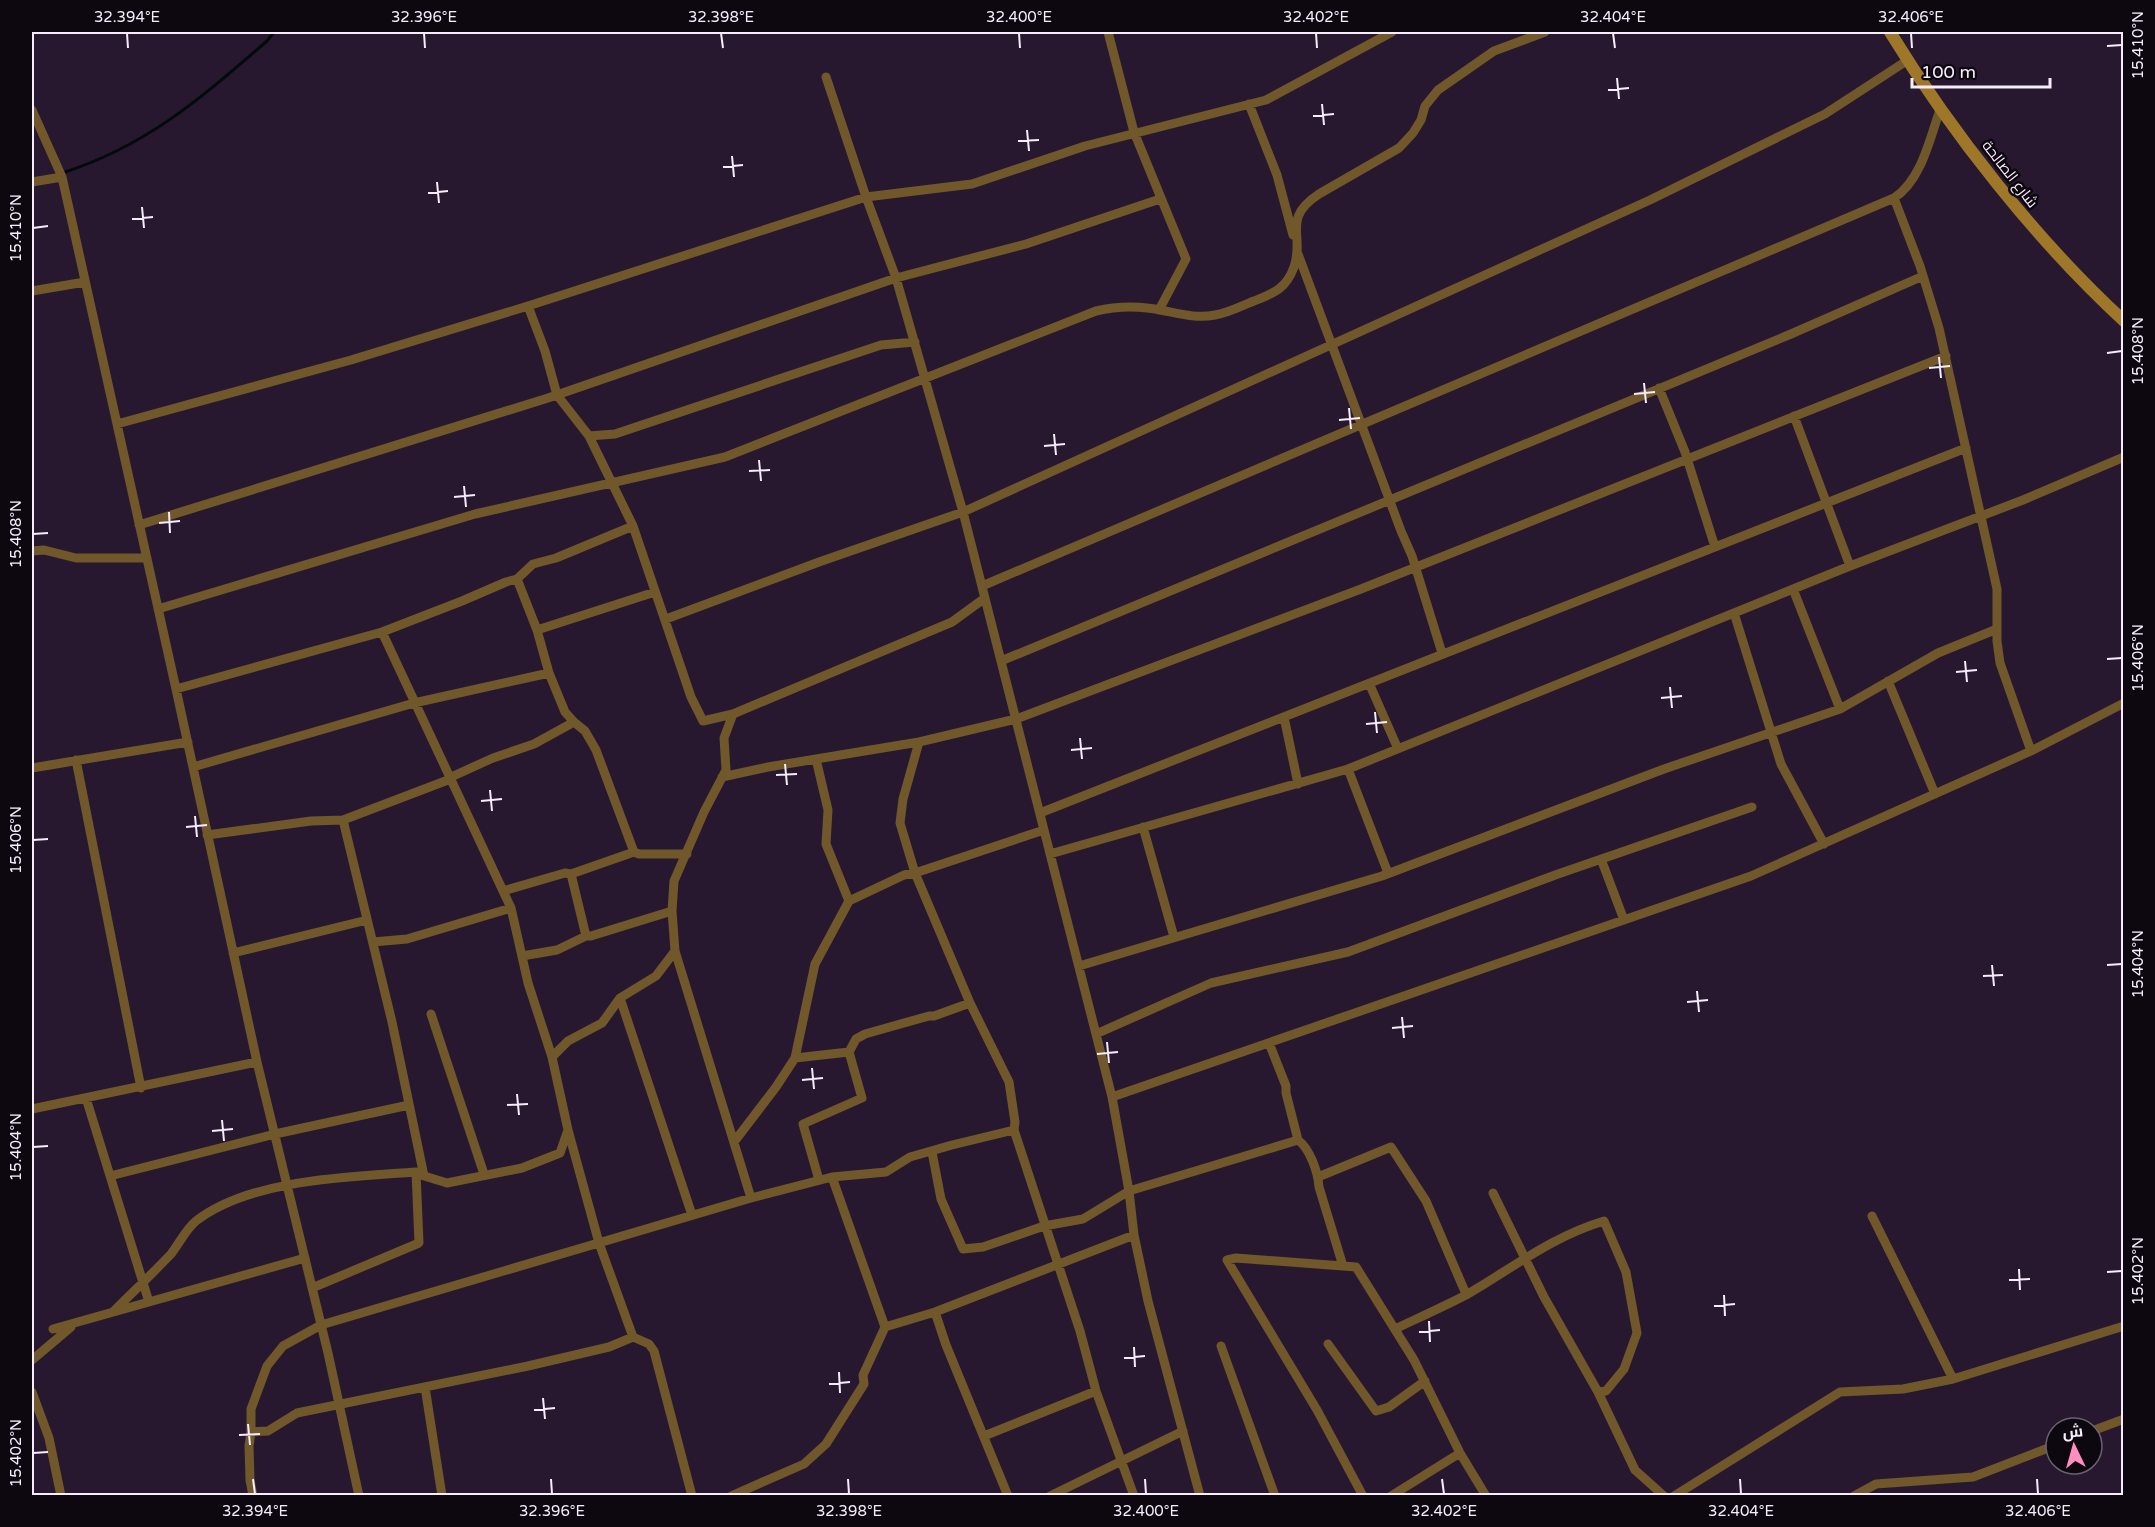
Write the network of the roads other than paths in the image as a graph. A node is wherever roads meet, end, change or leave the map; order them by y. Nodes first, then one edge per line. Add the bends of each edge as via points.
1 (1108, 32) edge
2 (1392, 32) edge
3 (1545, 32) edge
4 (1890, 32) edge
5 (1908, 60) junction
6 (826, 77) dead end
7 (1250, 104) junction
8 (1941, 107) junction
9 (32, 111) edge
10 (1134, 132) junction
11 (62, 177) junction
12 (32, 182) edge
13 (867, 197) junction
14 (1894, 198) junction
15 (1160, 199) junction
16 (1297, 252) junction
17 (1923, 276) junction
18 (897, 278) junction
19 (85, 282) junction
20 (32, 291) edge
21 (528, 306) junction
22 (1159, 310) junction
23 (2124, 321) edge
24 (915, 342) junction
25 (1332, 345) junction
26 (1946, 356) junction
27 (925, 378) junction
28 (1659, 388) junction
29 (557, 394) junction
30 (1794, 416) junction
31 (117, 424) junction
32 (1362, 424) junction
33 (589, 436) junction
34 (1966, 448) junction
35 (2124, 457) edge
36 (1687, 459) junction
37 (612, 483) junction
38 (1390, 500) junction
39 (1826, 503) junction
40 (963, 512) junction
41 (1981, 516) junction
42 (140, 525) junction
43 (633, 526) junction
44 (1714, 547) junction
45 (32, 551) edge
46 (147, 558) junction
47 (1850, 566) junction
48 (1415, 567) junction
49 (517, 579) junction
50 (982, 586) junction
51 (1792, 589) junction
52 (655, 592) junction
53 (985, 598) junction
54 (158, 609) junction
55 (1734, 613) junction
56 (666, 619) junction
57 (1997, 629) junction
58 (537, 630) junction
59 (382, 632) junction
60 (1442, 653) junction
61 (1001, 661) junction
62 (549, 673) junction
63 (1888, 681) junction
64 (1369, 683) junction
65 (176, 689) junction
66 (414, 703) junction
67 (2124, 703) edge
68 (1840, 709) junction
69 (733, 714) junction
70 (1284, 717) junction
71 (1016, 719) junction
72 (573, 722) junction
73 (1772, 733) junction
74 (188, 742) junction
75 (919, 742) junction
76 (1398, 749) junction
77 (2031, 751) junction
78 (816, 759) junction
79 (76, 760) junction
80 (193, 767) junction
81 (32, 768) edge
82 (1348, 769) junction
83 (722, 777) junction
84 (449, 778) junction
85 (1298, 784) junction
86 (1935, 794) junction
87 (1752, 807) dead end
88 (1040, 813) junction
89 (343, 820) junction
90 (1143, 827) junction
91 (1044, 831) junction
92 (207, 835) junction
93 (1824, 844) junction
94 (634, 852) junction
95 (687, 854) junction
96 (1050, 854) junction
97 (1601, 859) junction
98 (915, 873) junction
99 (1388, 873) junction
100 (571, 874) junction
101 (503, 891) junction
102 (849, 901) junction
103 (511, 908) junction
104 (672, 911) junction
105 (367, 920) junction
106 (1624, 920) junction
107 (586, 936) junction
108 (1174, 937) junction
109 (372, 942) junction
110 (675, 951) junction
111 (233, 953) junction
112 (522, 956) junction
113 (1079, 966) junction
114 (620, 998) junction
115 (970, 1003) junction
116 (431, 1014) dead end
117 (1096, 1034) junction
118 (1269, 1043) junction
119 (849, 1052) junction
120 (552, 1057) junction
121 (795, 1058) junction
122 (257, 1062) junction
123 (141, 1088) junction
124 (1112, 1097) junction
125 (86, 1098) junction
126 (409, 1105) junction
127 (32, 1109) edge
128 (568, 1130) junction
129 (1014, 1130) junction
130 (274, 1134) junction
131 (1298, 1140) junction
132 (734, 1142) junction
133 (933, 1152) junction
134 (420, 1174) junction
135 (484, 1174) junction
136 (110, 1176) junction
137 (832, 1177) junction
138 (1318, 1177) junction
139 (819, 1180) junction
140 (287, 1186) junction
141 (1129, 1191) junction
142 (1493, 1193) dead end
143 (751, 1198) junction
144 (692, 1215) junction
145 (1872, 1216) dead end
146 (1044, 1226) junction
147 (1134, 1235) junction
148 (599, 1243) junction
149 (1525, 1257) junction
150 (305, 1258) junction
151 (1057, 1264) junction
152 (1343, 1266) junction
153 (143, 1282) junction
154 (312, 1288) junction
155 (1466, 1294) junction
156 (149, 1302) junction
157 (113, 1312) junction
158 (935, 1312) junction
159 (75, 1323) junction
160 (321, 1325) junction
161 (2124, 1326) edge
162 (885, 1327) junction
163 (53, 1329) dead end
164 (1395, 1329) junction
165 (633, 1337) junction
166 (1328, 1344) dead end
167 (1221, 1346) dead end
168 (32, 1360) edge
169 (1953, 1379) junction
170 (1425, 1381) junction
171 (425, 1387) junction
172 (1096, 1391) junction
173 (32, 1392) edge
174 (1598, 1392) junction
175 (339, 1404) junction
176 (2124, 1419) edge
177 (2104, 1426) edge
178 (1183, 1431) junction
179 (251, 1432) junction
180 (984, 1436) junction
181 (2044, 1450) edge
182 (1460, 1453) junction
183 (1122, 1461) junction
184 (1070, 1491) edge
185 (1007, 1493) edge
186 (1677, 1495) edge
187 (61, 1496) edge
188 (253, 1496) edge
189 (359, 1496) edge
190 (442, 1496) edge
191 (693, 1496) edge
192 (731, 1496) edge
193 (996, 1496) edge
194 (1050, 1496) edge
195 (1134, 1496) edge
196 (1200, 1496) edge
197 (1275, 1496) edge
198 (1363, 1496) edge
199 (1391, 1496) edge
200 (1486, 1496) edge
201 (1664, 1496) edge
202 (1854, 1496) edge

1 - 10 street
2 - 7 street via 1266,100
3 - 16 street via 1494,51 1438,90 1425,106 1413,133 1399,148 1313,198 1297,221
4 - 5 main road, شارع الصالحة
5 - 8 main road, شارع الصالحة
5 - 25 street via 1825,114 1650,200
6 - 13 street
7 - 10 street
7 - 16 street via 1277,175
8 - 14 street via 1916,174
8 - 23 main road, شارع الصالحة via 2026,218
9 - 11 street
10 - 13 street via 972,184
10 - 15 street
11 - 12 street
11 - 19 street
13 - 18 street
13 - 21 street
14 - 17 street
14 - 32 street
15 - 18 street via 1026,244
15 - 22 street via 1186,259
16 - 22 street via 1289,276 1278,292 1214,315
16 - 25 street
17 - 26 street
17 - 28 street
18 - 24 street
18 - 29 street
19 - 20 street
19 - 31 street
21 - 29 street
21 - 31 street via 351,360
22 - 27 street via 1123,307 1090,312
24 - 27 street
24 - 33 street via 881,345 615,434
25 - 32 street
25 - 40 street
26 - 30 street
26 - 34 street
27 - 37 street via 725,457
27 - 40 street
28 - 36 street
28 - 38 street
29 - 33 street
29 - 42 street
30 - 36 street
30 - 39 street
31 - 42 street
32 - 38 street
32 - 50 street
33 - 37 street
34 - 39 street
34 - 41 street
35 - 41 street
36 - 44 street
36 - 48 street
37 - 43 street
37 - 54 street via 476,514
38 - 48 street
38 - 61 street
39 - 44 street
39 - 47 street
40 - 50 street
40 - 56 street
41 - 47 street
41 - 57 street via 1998,597
42 - 46 street
43 - 49 street via 533,564
43 - 52 street
44 - 60 street
45 - 46 street via 76,558
46 - 54 street
47 - 51 street
48 - 60 street
48 - 71 street
49 - 58 street
49 - 59 street
50 - 53 street
51 - 55 street
51 - 68 street
52 - 56 street
52 - 58 street
53 - 61 street
53 - 69 street via 952,622
54 - 65 street
55 - 73 street
55 - 76 street
56 - 69 street via 691,697 703,721
57 - 63 street via 1938,653
57 - 77 street via 2000,663
58 - 62 street
59 - 65 street
59 - 66 street
60 - 64 street
61 - 71 street
62 - 66 street
62 - 72 street
63 - 68 street
63 - 86 street
64 - 70 street
64 - 76 street
65 - 74 street
66 - 80 street
66 - 84 street
67 - 77 street
68 - 73 street
69 - 83 street via 724,738 726,770
70 - 85 street
70 - 88 street
71 - 75 street
71 - 88 street
72 - 84 street via 534,744
72 - 94 street via 585,731 596,750
73 - 93 street via 1781,764
73 - 99 street via 1664,769
74 - 79 street
74 - 80 street
75 - 78 street
75 - 98 street via 900,823
76 - 82 street
77 - 86 street
78 - 83 street
78 - 102 street via 828,810 826,844
79 - 81 street
79 - 123 street
80 - 92 street
82 - 85 street
82 - 99 street
83 - 95 street
84 - 89 street
84 - 101 street
85 - 90 street
86 - 93 street
87 - 97 street
88 - 91 street
89 - 92 street
89 - 105 street
90 - 96 street
90 - 108 street
91 - 96 street
91 - 98 street
92 - 111 street
93 - 106 street via 1751,876
94 - 95 street
94 - 100 street
95 - 104 street via 674,881
96 - 113 street
97 - 106 street
97 - 117 street via 1348,952 1211,982
98 - 102 street
98 - 115 street
99 - 108 street
100 - 101 street
100 - 107 street
101 - 103 street
102 - 121 street via 815,964
103 - 109 street via 407,939
103 - 112 street
104 - 107 street
104 - 110 street
105 - 109 street
105 - 111 street
106 - 118 street
107 - 112 street via 557,950
108 - 113 street
109 - 126 street
110 - 114 street via 656,976
110 - 132 street
111 - 122 street
112 - 120 street
113 - 117 street
114 - 120 street via 602,1023 568,1041
114 - 144 street
115 - 119 street via 865,1034 856,1039
115 - 129 street via 1009,1082
116 - 135 street
117 - 124 street
118 - 124 street
118 - 131 street via 1286,1086
119 - 121 street
119 - 139 street via 862,1098 802,1124
120 - 128 street
121 - 132 street
122 - 123 street
122 - 130 street
123 - 125 street
124 - 141 street
125 - 127 street
125 - 136 street
126 - 130 street
126 - 134 street
128 - 135 street via 560,1153 522,1168
128 - 148 street
129 - 133 street
129 - 146 street
130 - 136 street
130 - 140 street
131 - 138 street
131 - 141 street
132 - 143 street
133 - 137 street via 910,1157 886,1172
133 - 146 street via 941,1199 963,1249 983,1247
134 - 135 street via 447,1183
134 - 140 street
134 - 154 street via 419,1243
136 - 153 street
137 - 139 street
137 - 162 street
138 - 152 street
138 - 155 street via 1391,1147 1425,1201
139 - 143 street
140 - 150 street
140 - 153 street via 240,1196 195,1222
141 - 146 street via 1083,1219
141 - 147 street
142 - 149 street
143 - 144 street
144 - 148 street
145 - 169 street
146 - 151 street
147 - 151 street
147 - 178 street
148 - 160 street
148 - 165 street
149 - 155 street
149 - 174 street
149 - 174 street via 1604,1221 1626,1272 1637,1333 1624,1369 1606,1391
150 - 154 street
150 - 156 street
151 - 158 street
151 - 172 street
152 - 164 street via 1356,1267
152 - 198 street via 1227,1260 1317,1410
153 - 156 street
153 - 157 street
154 - 160 street
155 - 164 street
156 - 157 street
157 - 159 street
158 - 162 street
158 - 180 street
159 - 163 street
159 - 168 street
160 - 175 street
160 - 179 street via 283,1346 267,1366 251,1410
161 - 169 street
162 - 192 street via 863,1375 864,1384 826,1444 804,1464
164 - 170 street
165 - 171 street via 609,1347
165 - 191 street via 650,1344 654,1351
166 - 170 street via 1376,1411 1389,1407
167 - 197 street
169 - 186 street via 1903,1389 1840,1392
170 - 182 street
171 - 175 street
171 - 190 street
172 - 180 street
172 - 183 street
173 - 187 street via 49,1438
174 - 201 street via 1635,1470
175 - 179 street via 297,1413 268,1431
175 - 189 street
176 - 177 street
178 - 183 street
178 - 196 street
179 - 188 street
180 - 185 street
181 - 202 street via 1973,1477 1876,1484
182 - 199 street
182 - 200 street
183 - 184 street
183 - 195 street
184 - 194 street
185 - 193 street

